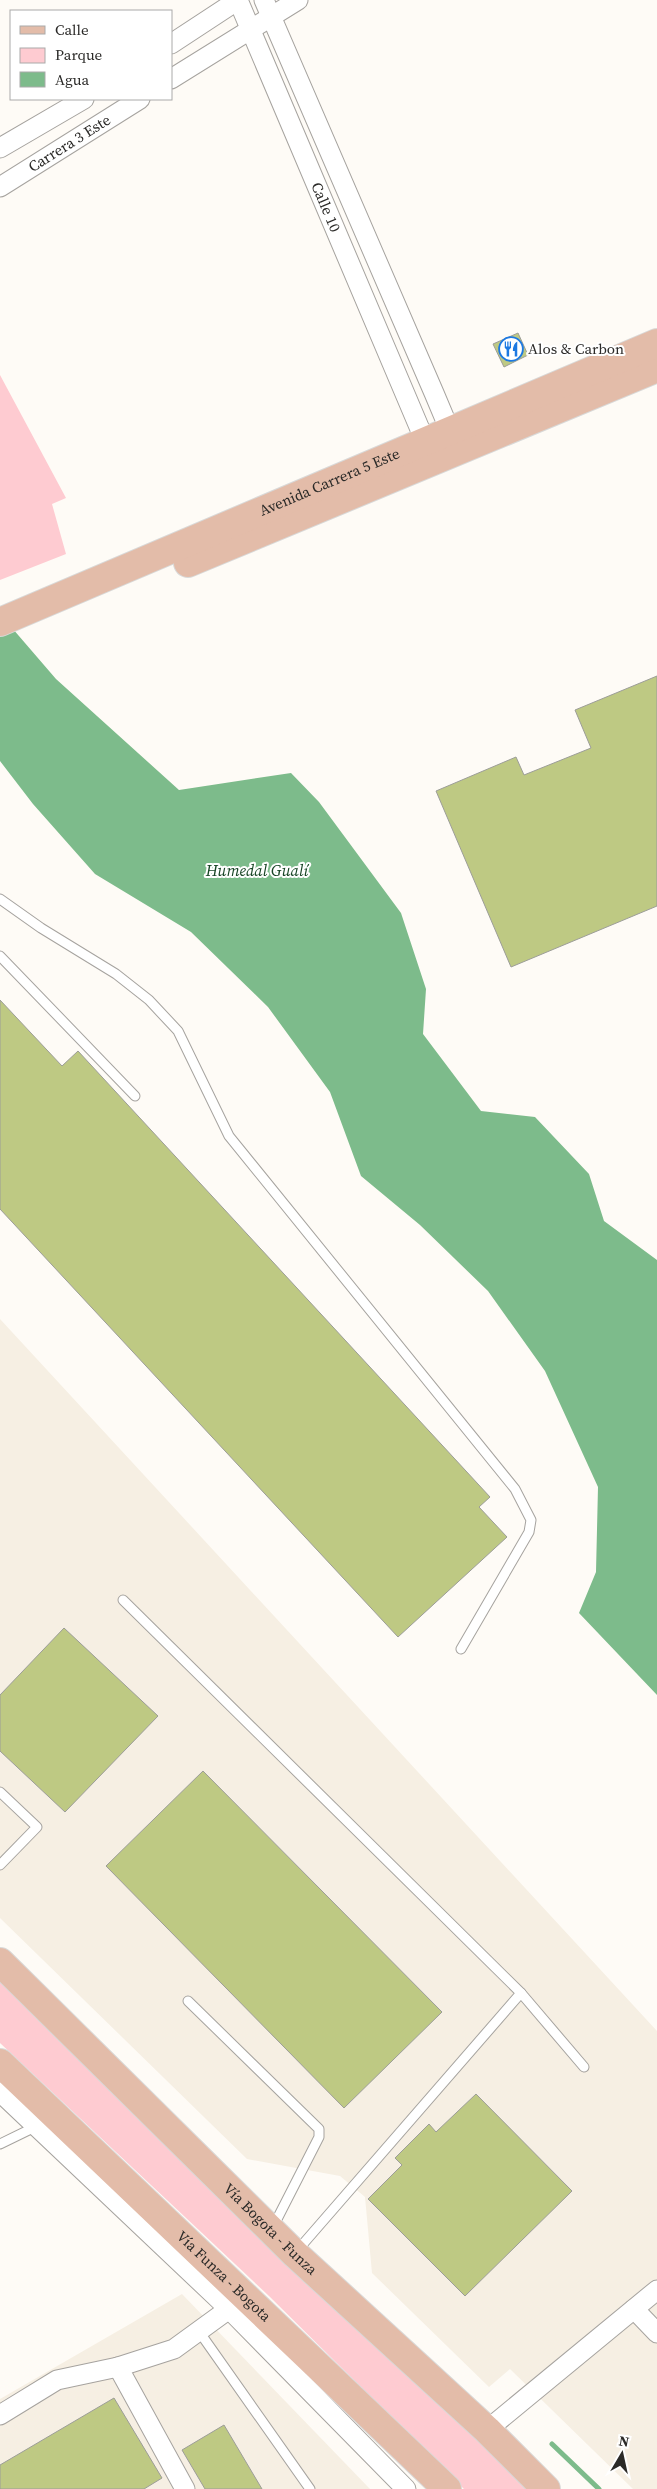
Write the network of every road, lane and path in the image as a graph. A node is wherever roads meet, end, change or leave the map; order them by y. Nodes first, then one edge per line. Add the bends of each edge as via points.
1 (238, 0) edge
2 (298, 0) edge
3 (268, 7) edge
4 (251, 28) junction
5 (172, 43) edge
6 (172, 78) edge
7 (82, 100) edge
8 (138, 100) edge
9 (0, 148) edge
10 (0, 187) edge
11 (657, 343) edge
12 (657, 368) edge
13 (414, 415) junction
14 (445, 420) junction
15 (432, 450) junction
16 (20, 620) edge
17 (0, 641) edge
18 (0, 899) edge
19 (0, 956) edge
20 (135, 1096) dead end
21 (123, 1600) dead end
22 (461, 1649) dead end
23 (0, 1792) edge
24 (0, 1865) edge
25 (0, 1962) edge
26 (520, 1993) junction
27 (188, 2001) dead end
28 (0, 2062) edge
29 (584, 2067) dead end
30 (0, 2092) edge
31 (37, 2126) junction
32 (0, 2144) edge
33 (271, 2230) junction
34 (295, 2254) junction
35 (657, 2290) edge
36 (229, 2309) junction
37 (634, 2309) junction
38 (198, 2330) junction
39 (657, 2333) edge
40 (118, 2367) junction
41 (0, 2415) edge
42 (487, 2430) junction
43 (181, 2488) edge
44 (310, 2489) edge
45 (406, 2489) edge
46 (447, 2489) edge
47 (546, 2489) edge

1 - 4 street, Calle 10
1 - 5 street
2 - 3 street
3 - 4 street
3 - 14 street, Calle 10
4 - 6 street
4 - 13 street, Calle 10
7 - 9 street, Carrera 3 Este
8 - 10 street, Carrera 3 Este
11 - 14 main road, Avenida Carrera 5 Este
12 - 15 main road, Avenida Carrera 5 Este
13 - 14 street
13 - 15 street, Calle 10
14 - 15 main road, Avenida Carrera 5 Este
15 - 16 main road, Avenida Carrera 5 Este
16 - 17 main road, Avenida Carrera 5 Este
18 - 22 lane via 116,974 149,1000 178,1031 230,1136 515,1489 531,1520 528,1532
19 - 20 lane
21 - 26 lane
23 - 24 lane via 38,1827
25 - 33 main road, Vía Bogota - Funza
26 - 29 lane
26 - 34 lane
27 - 33 lane via 319,2129 319,2137
28 - 46 main road, Vía Funza - Bogota
30 - 31 street, Vía Funza - Bogota
31 - 32 lane
31 - 36 street, Vía Funza - Bogota
33 - 34 main road, Vía Bogota - Funza
34 - 42 main road, Vía Bogota - Funza
35 - 37 street
36 - 38 street
36 - 45 street, Vía Funza - Bogota
37 - 39 street
37 - 42 street
38 - 40 street via 174,2349
38 - 44 lane
40 - 41 street via 57,2380
40 - 43 street
42 - 47 main road, Vía Bogota - Funza

